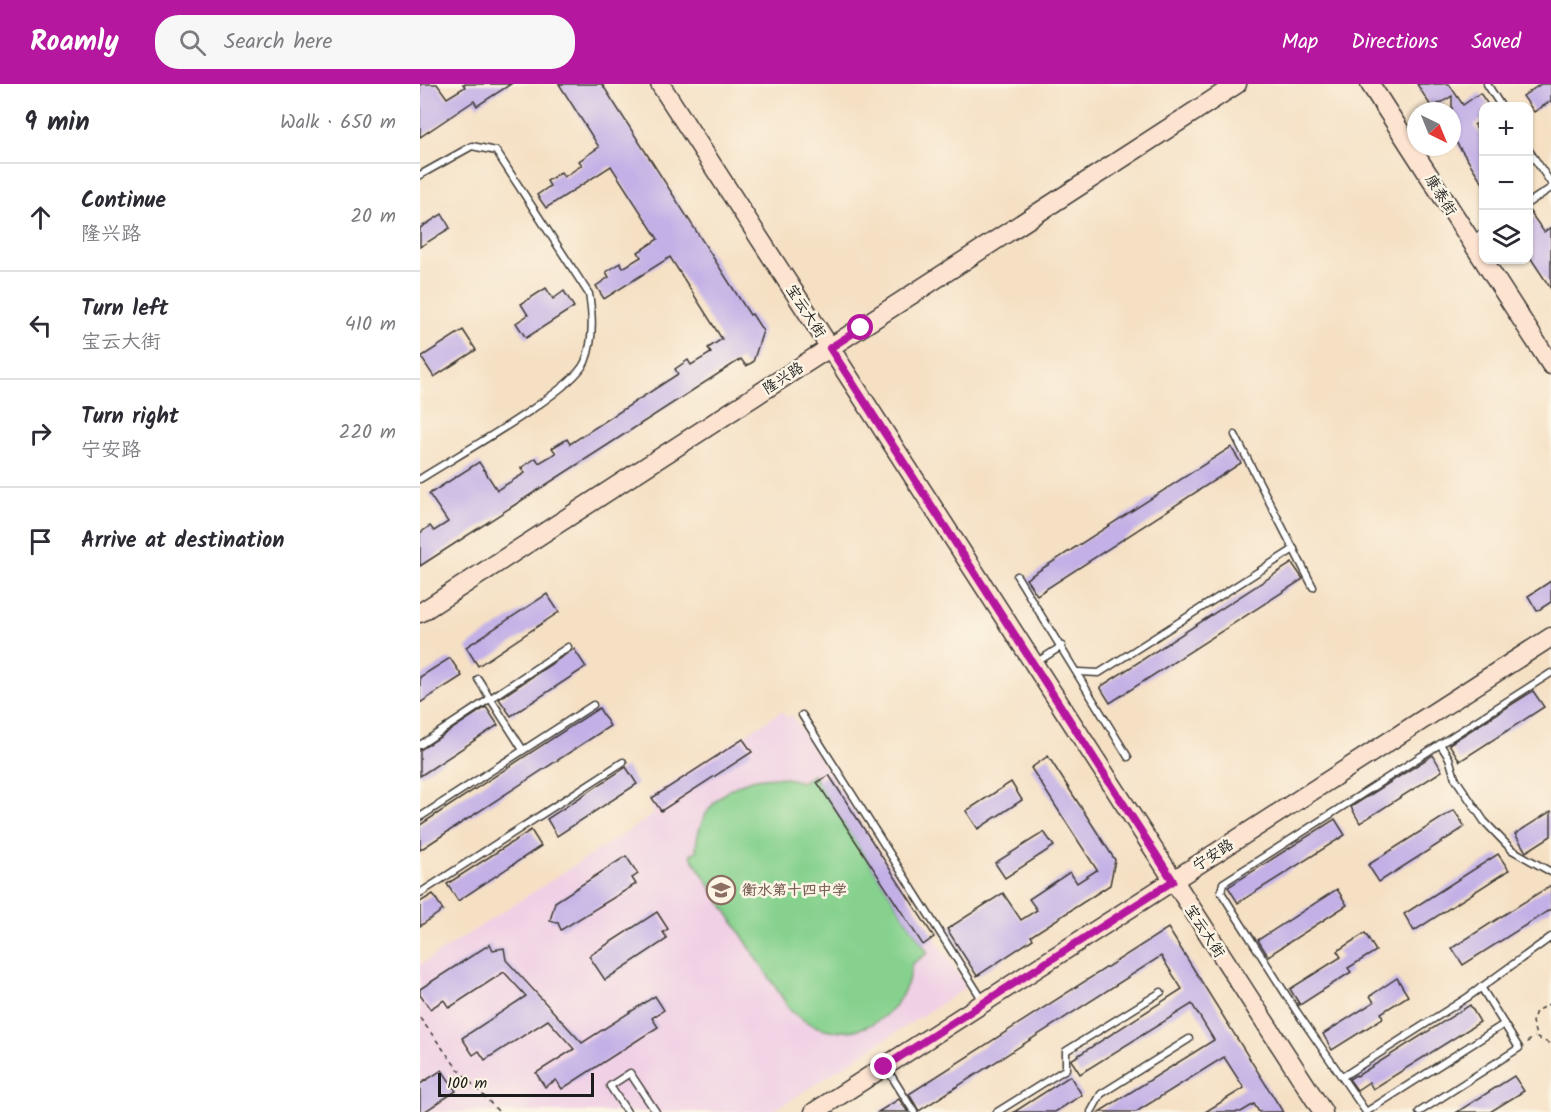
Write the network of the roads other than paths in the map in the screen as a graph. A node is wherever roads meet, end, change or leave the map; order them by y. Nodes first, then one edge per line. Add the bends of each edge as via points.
1 (660, 84) edge
2 (1237, 84) edge
3 (1370, 84) edge
4 (1487, 84) edge
5 (1498, 102) edge
6 (1533, 156) edge
7 (420, 175) edge
8 (1551, 183) edge
9 (1551, 188) edge
10 (1533, 200) edge
11 (1477, 237) edge
12 (830, 348) junction
13 (1551, 365) edge
14 (1235, 435) dead end
15 (420, 479) edge
16 (1294, 549) junction
17 (1017, 576) dead end
18 (1313, 587) dead end
19 (420, 613) edge
20 (1551, 637) edge
21 (1062, 646) junction
22 (568, 647) dead end
23 (1033, 665) junction
24 (1078, 672) junction
25 (1551, 673) edge
26 (478, 679) dead end
27 (490, 698) junction
28 (593, 705) dead end
29 (802, 715) dead end
30 (420, 744) edge
31 (1440, 744) junction
32 (524, 750) junction
33 (1128, 757) dead end
34 (622, 762) dead end
35 (420, 817) edge
36 (1551, 872) edge
37 (1173, 881) junction
38 (420, 893) edge
39 (1551, 937) edge
40 (1481, 987) junction
41 (1161, 992) dead end
42 (984, 1002) junction
43 (1504, 1023) junction
44 (1189, 1039) dead end
45 (885, 1066) junction
46 (1342, 1077) junction
47 (627, 1112) edge
48 (656, 1112) edge
49 (814, 1112) edge
50 (914, 1112) edge
51 (997, 1112) edge
52 (1091, 1112) edge
53 (1323, 1112) edge
54 (1366, 1112) edge
55 (1419, 1112) edge

1 - 12 street, 宝云大街
2 - 12 street, 隆兴路
3 - 11 street, 康泰街
4 - 5 lane
6 - 8 lane
7 - 15 lane via 472,146 496,151 589,294 593,315 584,363 563,388
9 - 10 lane
11 - 13 street, 康泰街
12 - 19 street, 隆兴路
12 - 23 street, 宝云大街
14 - 16 lane
16 - 18 lane
16 - 24 lane via 1099,673
17 - 21 lane
20 - 37 street, 宁安路
21 - 23 lane
21 - 24 lane
22 - 27 lane
23 - 37 street, 宝云大街
24 - 33 lane
25 - 31 lane
26 - 27 lane
27 - 30 lane
27 - 32 lane
28 - 32 lane
29 - 42 lane
31 - 36 lane via 1455,778 1484,821 1512,850
31 - 46 lane via 1223,883 1221,892
32 - 35 lane
34 - 38 lane
37 - 42 street, 宁安路
37 - 53 street, 宝云大街
39 - 40 lane
40 - 43 lane
40 - 46 lane
41 - 51 lane via 1066,1051 1066,1069
42 - 45 street, 宁安路
43 - 54 lane
43 - 55 lane via 1520,1048
44 - 52 lane via 1101,1094
45 - 49 street, 宁安路
45 - 50 lane
46 - 54 lane
47 - 48 lane via 610,1086 630,1073

